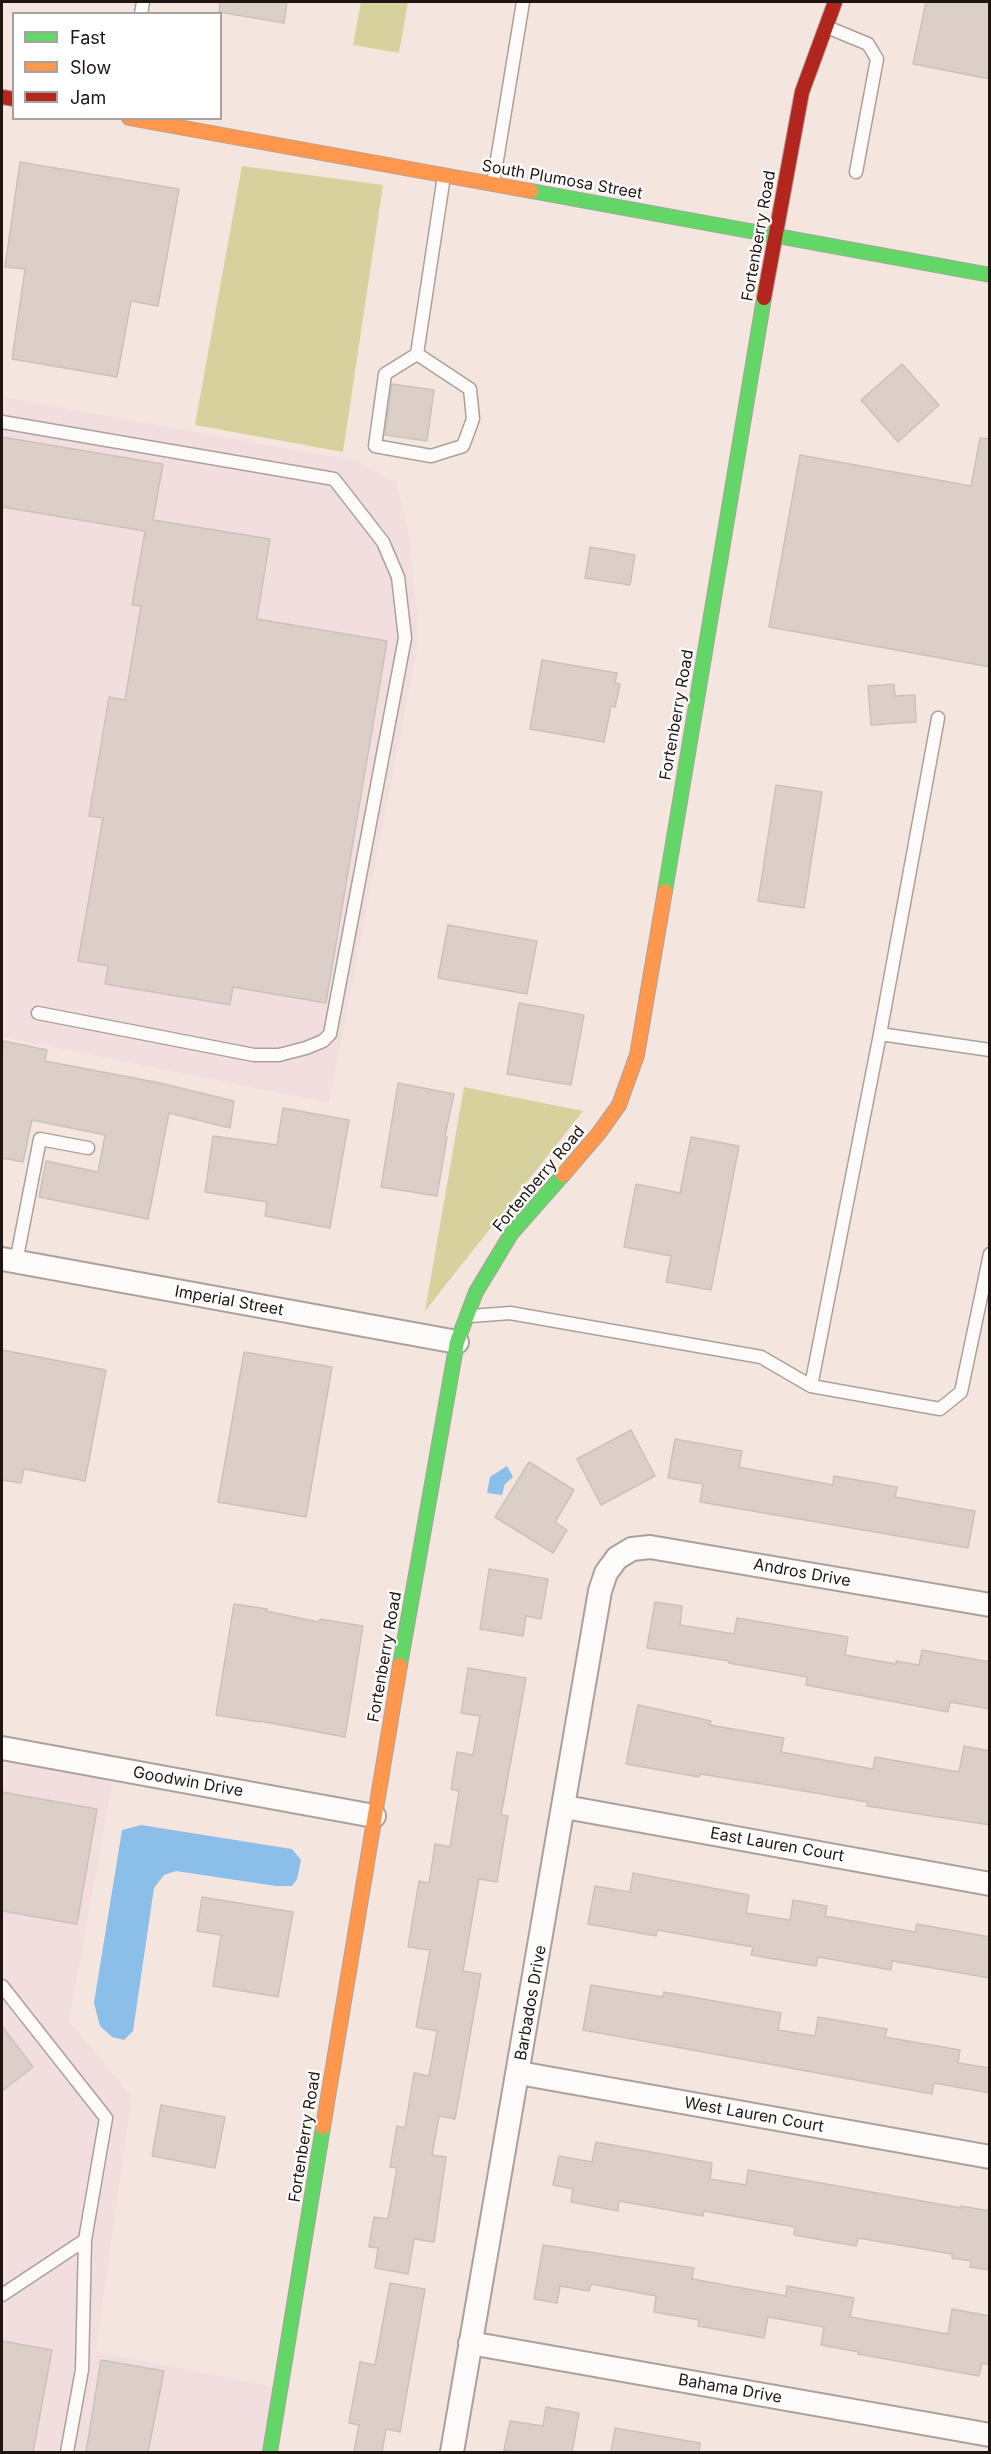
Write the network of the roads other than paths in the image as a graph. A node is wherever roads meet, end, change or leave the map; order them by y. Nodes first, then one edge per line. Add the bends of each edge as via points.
1 (523, 2) edge
2 (835, 2) edge
3 (826, 26) junction
4 (140, 120) edge
5 (856, 172) dead end
6 (445, 175) junction
7 (493, 184) junction
8 (775, 235) junction
9 (990, 274) edge
10 (417, 354) junction
11 (2, 422) edge
12 (938, 718) dead end
13 (38, 1013) dead end
14 (880, 1034) junction
15 (990, 1050) edge
16 (88, 1148) dead end
17 (990, 1254) edge
18 (8, 1261) edge
19 (466, 1317) junction
20 (457, 1342) junction
21 (811, 1386) junction
22 (616, 1558) joint
23 (990, 1605) edge
24 (2, 1748) edge
25 (565, 1807) junction
26 (374, 1816) junction
27 (990, 1884) edge
28 (2, 1986) edge
29 (519, 2073) junction
30 (990, 2157) edge
31 (85, 2240) junction
32 (2, 2295) edge
33 (470, 2343) junction
34 (990, 2435) edge
35 (67, 2452) edge
36 (270, 2452) edge
37 (452, 2452) edge

1 - 7 lane
2 - 3 street, Fortenberry Road
3 - 5 lane via 868,44 877,58
3 - 8 street, Fortenberry Road via 802,92
4 - 6 street, South Plumosa Street
6 - 7 street, South Plumosa Street
6 - 10 lane
7 - 8 street, South Plumosa Street
8 - 9 street, South Plumosa Street
8 - 19 street, Fortenberry Road via 637,1054 619,1105 511,1234 476,1292
10 - 10 lane via 385,374 375,446 431,456 464,446 473,418 470,389
11 - 13 lane via 334,479 383,542 399,578 405,638 330,1034 306,1048 279,1055 254,1055
12 - 14 lane
14 - 15 lane
14 - 21 lane
16 - 18 lane via 40,1139
17 - 21 lane via 961,1392 940,1409
18 - 20 street, Imperial Street
19 - 20 street, Fortenberry Road
19 - 21 lane via 510,1313 761,1357
20 - 26 street, Fortenberry Road
22 - 23 street, Andros Drive via 632,1549 650,1547
22 - 25 street, Barbados Drive via 600,1591
24 - 26 street, Goodwin Drive
25 - 27 street, East Lauren Court
25 - 29 street, Barbados Drive
26 - 36 street, Fortenberry Road
28 - 31 lane via 106,2118
29 - 30 street, West Lauren Court
29 - 33 street, Barbados Drive
31 - 32 lane
31 - 35 lane via 82,2370
33 - 34 street, Bahama Drive
33 - 37 street, Barbados Drive

